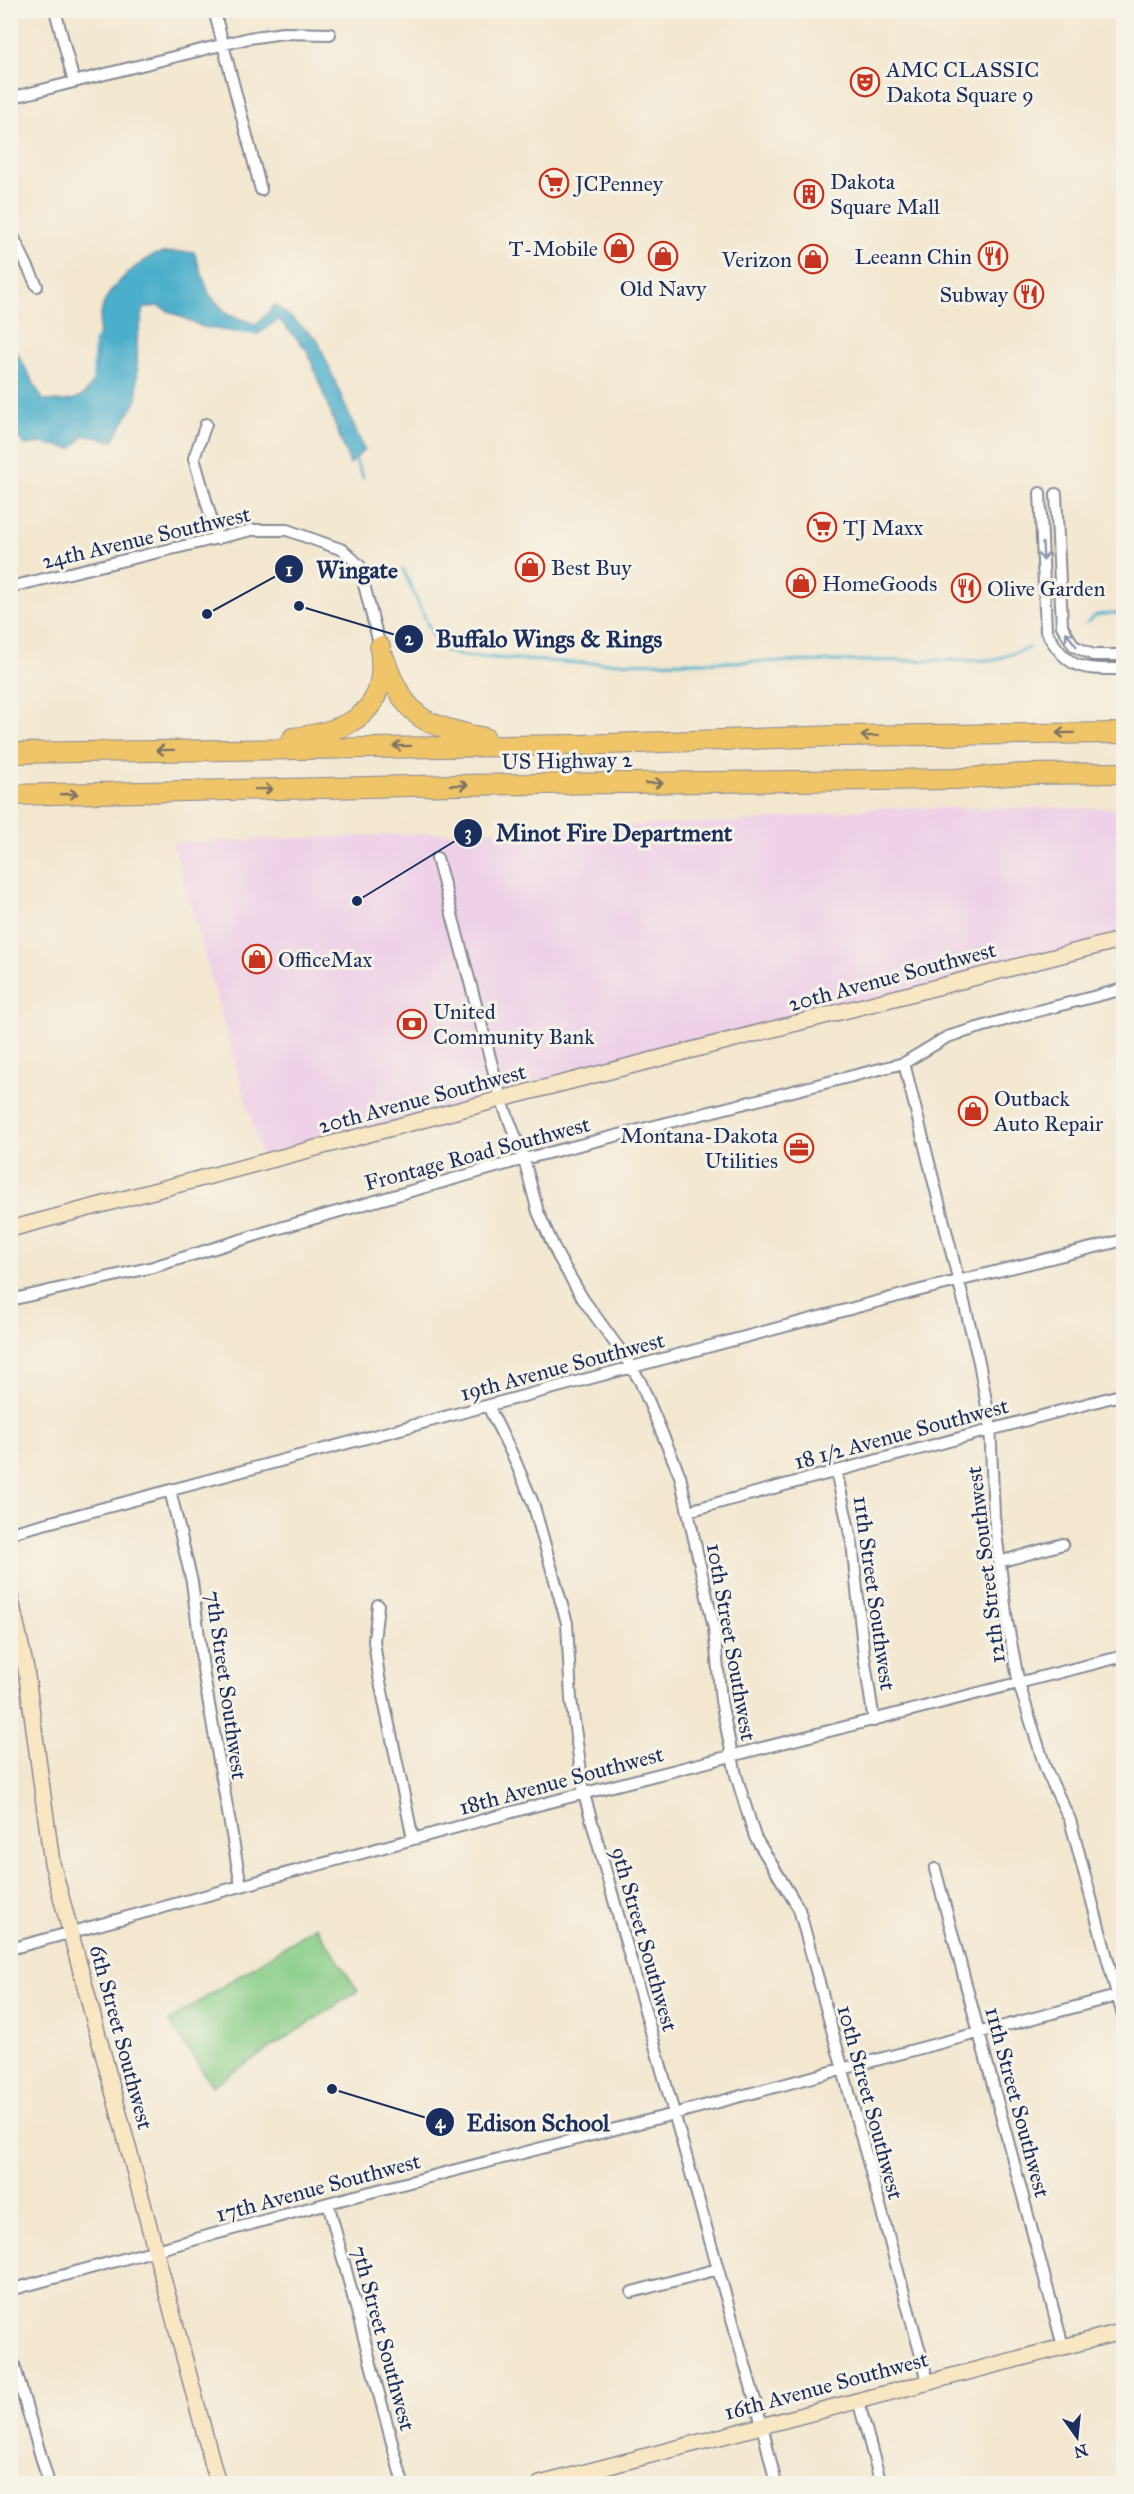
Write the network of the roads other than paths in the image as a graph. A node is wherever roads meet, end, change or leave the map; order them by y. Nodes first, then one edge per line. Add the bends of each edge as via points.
1 (55, 10) edge
2 (214, 10) edge
3 (330, 34) dead end
4 (224, 45) junction
5 (74, 82) junction
6 (10, 98) edge
7 (261, 190) dead end
8 (10, 231) edge
9 (37, 286) dead end
10 (207, 424) dead end
11 (1040, 494) dead end
12 (1056, 494) dead end
13 (217, 539) junction
14 (10, 587) edge
15 (380, 647) junction
16 (1124, 655) edge
17 (1124, 669) edge
18 (1124, 733) edge
19 (520, 745) junction
20 (211, 749) junction
21 (10, 753) edge
22 (1124, 773) edge
23 (1023, 774) junction
24 (1124, 783) edge
25 (10, 795) edge
26 (437, 858) dead end
27 (1124, 939) edge
28 (1124, 989) edge
29 (904, 1063) junction
30 (501, 1099) junction
31 (524, 1159) junction
32 (10, 1229) edge
33 (1124, 1240) edge
34 (958, 1281) junction
35 (10, 1300) edge
36 (632, 1368) junction
37 (1124, 1394) edge
38 (488, 1406) junction
39 (990, 1430) junction
40 (836, 1471) junction
41 (170, 1490) junction
42 (688, 1511) junction
43 (10, 1533) edge
44 (1063, 1544) dead end
45 (999, 1562) junction
46 (10, 1596) edge
47 (378, 1605) dead end
48 (1124, 1656) edge
49 (1019, 1684) junction
50 (874, 1721) junction
51 (732, 1756) junction
52 (584, 1794) junction
53 (413, 1839) junction
54 (935, 1869) dead end
55 (241, 1886) junction
56 (71, 1932) junction
57 (10, 1949) edge
58 (1120, 1995) edge
59 (1124, 2020) edge
60 (980, 2033) junction
61 (842, 2070) junction
62 (674, 2114) junction
63 (328, 2203) junction
64 (154, 2250) junction
65 (718, 2269) junction
66 (10, 2290) edge
67 (632, 2292) dead end
68 (1124, 2331) edge
69 (1063, 2346) junction
70 (10, 2351) edge
71 (928, 2381) junction
72 (858, 2400) junction
73 (762, 2425) junction
74 (49, 2484) edge
75 (218, 2484) edge
76 (403, 2484) edge
77 (540, 2484) edge
78 (776, 2484) edge
79 (880, 2484) edge

1 - 5 street
2 - 4 street
3 - 4 street via 283,33
4 - 5 street
4 - 7 street
5 - 6 street
8 - 9 street
10 - 13 street via 194,458
11 -> 17 street via 1046,631 1070,663 1088,669
16 -> 12 street via 1093,655 1074,646 1062,626
13 - 14 street, 24th Avenue Southwest
13 - 15 street, 24th Avenue Southwest via 252,530 287,530 343,550 359,565
15 - 19 highway via 401,695 422,718 463,734
15 - 20 highway via 381,677 372,704 351,723 308,736
18 -> 19 highway, US Highway 2
19 -> 20 highway, US Highway 2
20 -> 21 highway, US Highway 2
22 - 23 highway, US Highway 2
23 - 24 highway
25 -> 23 highway, US Highway 2 via 954,779
26 - 30 street, 10th Street Southwest
27 - 30 street, 20th Avenue Southwest
28 - 29 street, Frontage Road Southwest via 947,1037
29 - 31 street, Frontage Road Southwest
29 - 34 street, 12th Street Southwest
30 - 31 street, 10th Street Southwest
30 - 32 street, 20th Avenue Southwest
31 - 35 street, Frontage Road Southwest via 153,1267
31 - 36 street, 10th Street Southwest via 538,1212 558,1257
33 - 34 street, 19th Avenue Southwest
34 - 36 street, 19th Avenue Southwest
34 - 39 street, 12th Street Southwest via 979,1362
36 - 38 street, 19th Avenue Southwest
36 - 42 street, 10th Street Southwest via 680,1476
37 - 39 street, 18 1/2 Avenue Southwest
38 - 41 street, 19th Avenue Southwest
38 - 52 street, 9th Street Southwest via 533,1503 567,1623 571,1699
39 - 40 street, 18 1/2 Avenue Southwest
39 - 45 street, 12th Street Southwest
40 - 42 street, 18 1/2 Avenue Southwest
40 - 50 street, 11th Street Southwest via 852,1543
41 - 43 street, 19th Avenue Southwest
41 - 55 street, 7th Street Southwest via 192,1582 213,1734
42 - 51 street, 10th Street Southwest via 714,1628 721,1701
44 - 45 street
45 - 49 street, 12th Street Southwest
46 - 56 street, 6th Street Southwest via 26,1670 52,1863
47 - 53 street via 374,1641 379,1677
48 - 49 street, 18th Avenue Southwest
49 - 50 street, 18th Avenue Southwest
49 - 58 street, 12th Street Southwest via 1047,1770 1070,1820
50 - 51 street, 18th Avenue Southwest
51 - 52 street, 18th Avenue Southwest
51 - 61 street, 10th Street Southwest via 755,1837 799,1909
52 - 53 street, 18th Avenue Southwest
52 - 62 street, 9th Street Southwest
53 - 55 street, 18th Avenue Southwest
54 - 60 street, 11th Street Southwest
55 - 56 street, 18th Avenue Southwest
56 - 57 street, 18th Avenue Southwest
56 - 64 street, 6th Street Southwest
58 - 59 street, 12th Street Southwest
58 - 60 street, 17th Avenue Southwest
60 - 61 street, 17th Avenue Southwest
60 - 69 street, 11th Street Southwest
61 - 62 street, 17th Avenue Southwest
61 - 71 street, 10th Street Southwest
62 - 63 street, 17th Avenue Southwest
62 - 65 street, 9th Street Southwest
63 - 64 street, 17th Avenue Southwest
63 - 76 street, 7th Street Southwest
64 - 66 street, 17th Avenue Southwest
64 - 75 street, 6th Street Southwest
65 - 67 street
65 - 73 street, 9th Street Southwest
68 - 69 street, 16th Avenue Southwest
69 - 71 street, 16th Avenue Southwest
70 - 74 street
71 - 72 street, 16th Avenue Southwest
72 - 73 street, 16th Avenue Southwest
72 - 79 street
73 - 77 street, 16th Avenue Southwest
73 - 78 street, 9th Street Southwest

